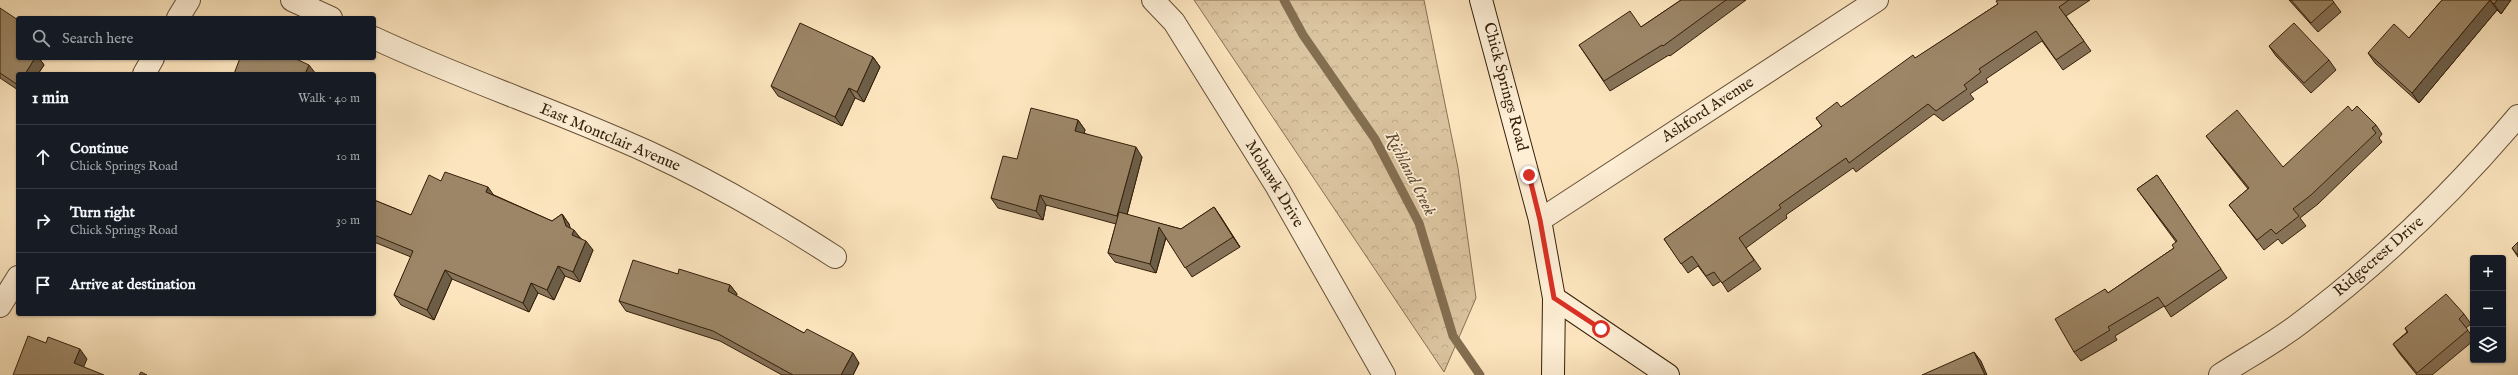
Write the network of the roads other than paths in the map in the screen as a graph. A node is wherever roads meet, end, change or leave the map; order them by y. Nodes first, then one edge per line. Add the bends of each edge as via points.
1 (189, 0) edge
2 (292, 0) edge
3 (1153, 0) edge
4 (1481, 0) edge
5 (1877, 0) edge
6 (179, 16) edge
7 (327, 16) edge
8 (376, 39) edge
9 (152, 60) edge
10 (145, 72) edge
11 (2518, 116) edge
12 (1540, 220) junction
13 (835, 257) dead end
14 (16, 280) edge
15 (1554, 298) junction
16 (0, 306) edge
17 (1384, 375) edge
18 (1553, 375) edge
19 (1668, 375) edge
20 (2220, 375) edge

1 - 6 street
2 - 7 street
3 - 17 street, Mohawk Drive via 1174,22 1277,187
4 - 12 street, Chick Springs Road
5 - 12 street, Ashford Avenue
8 - 13 street, East Montclair Avenue via 647,152 710,182 788,226
9 - 10 street
11 - 20 street, Ridgecrest Drive via 2428,215 2362,274 2298,325
12 - 15 street, Chick Springs Road
14 - 16 street
15 - 18 street
15 - 19 street

